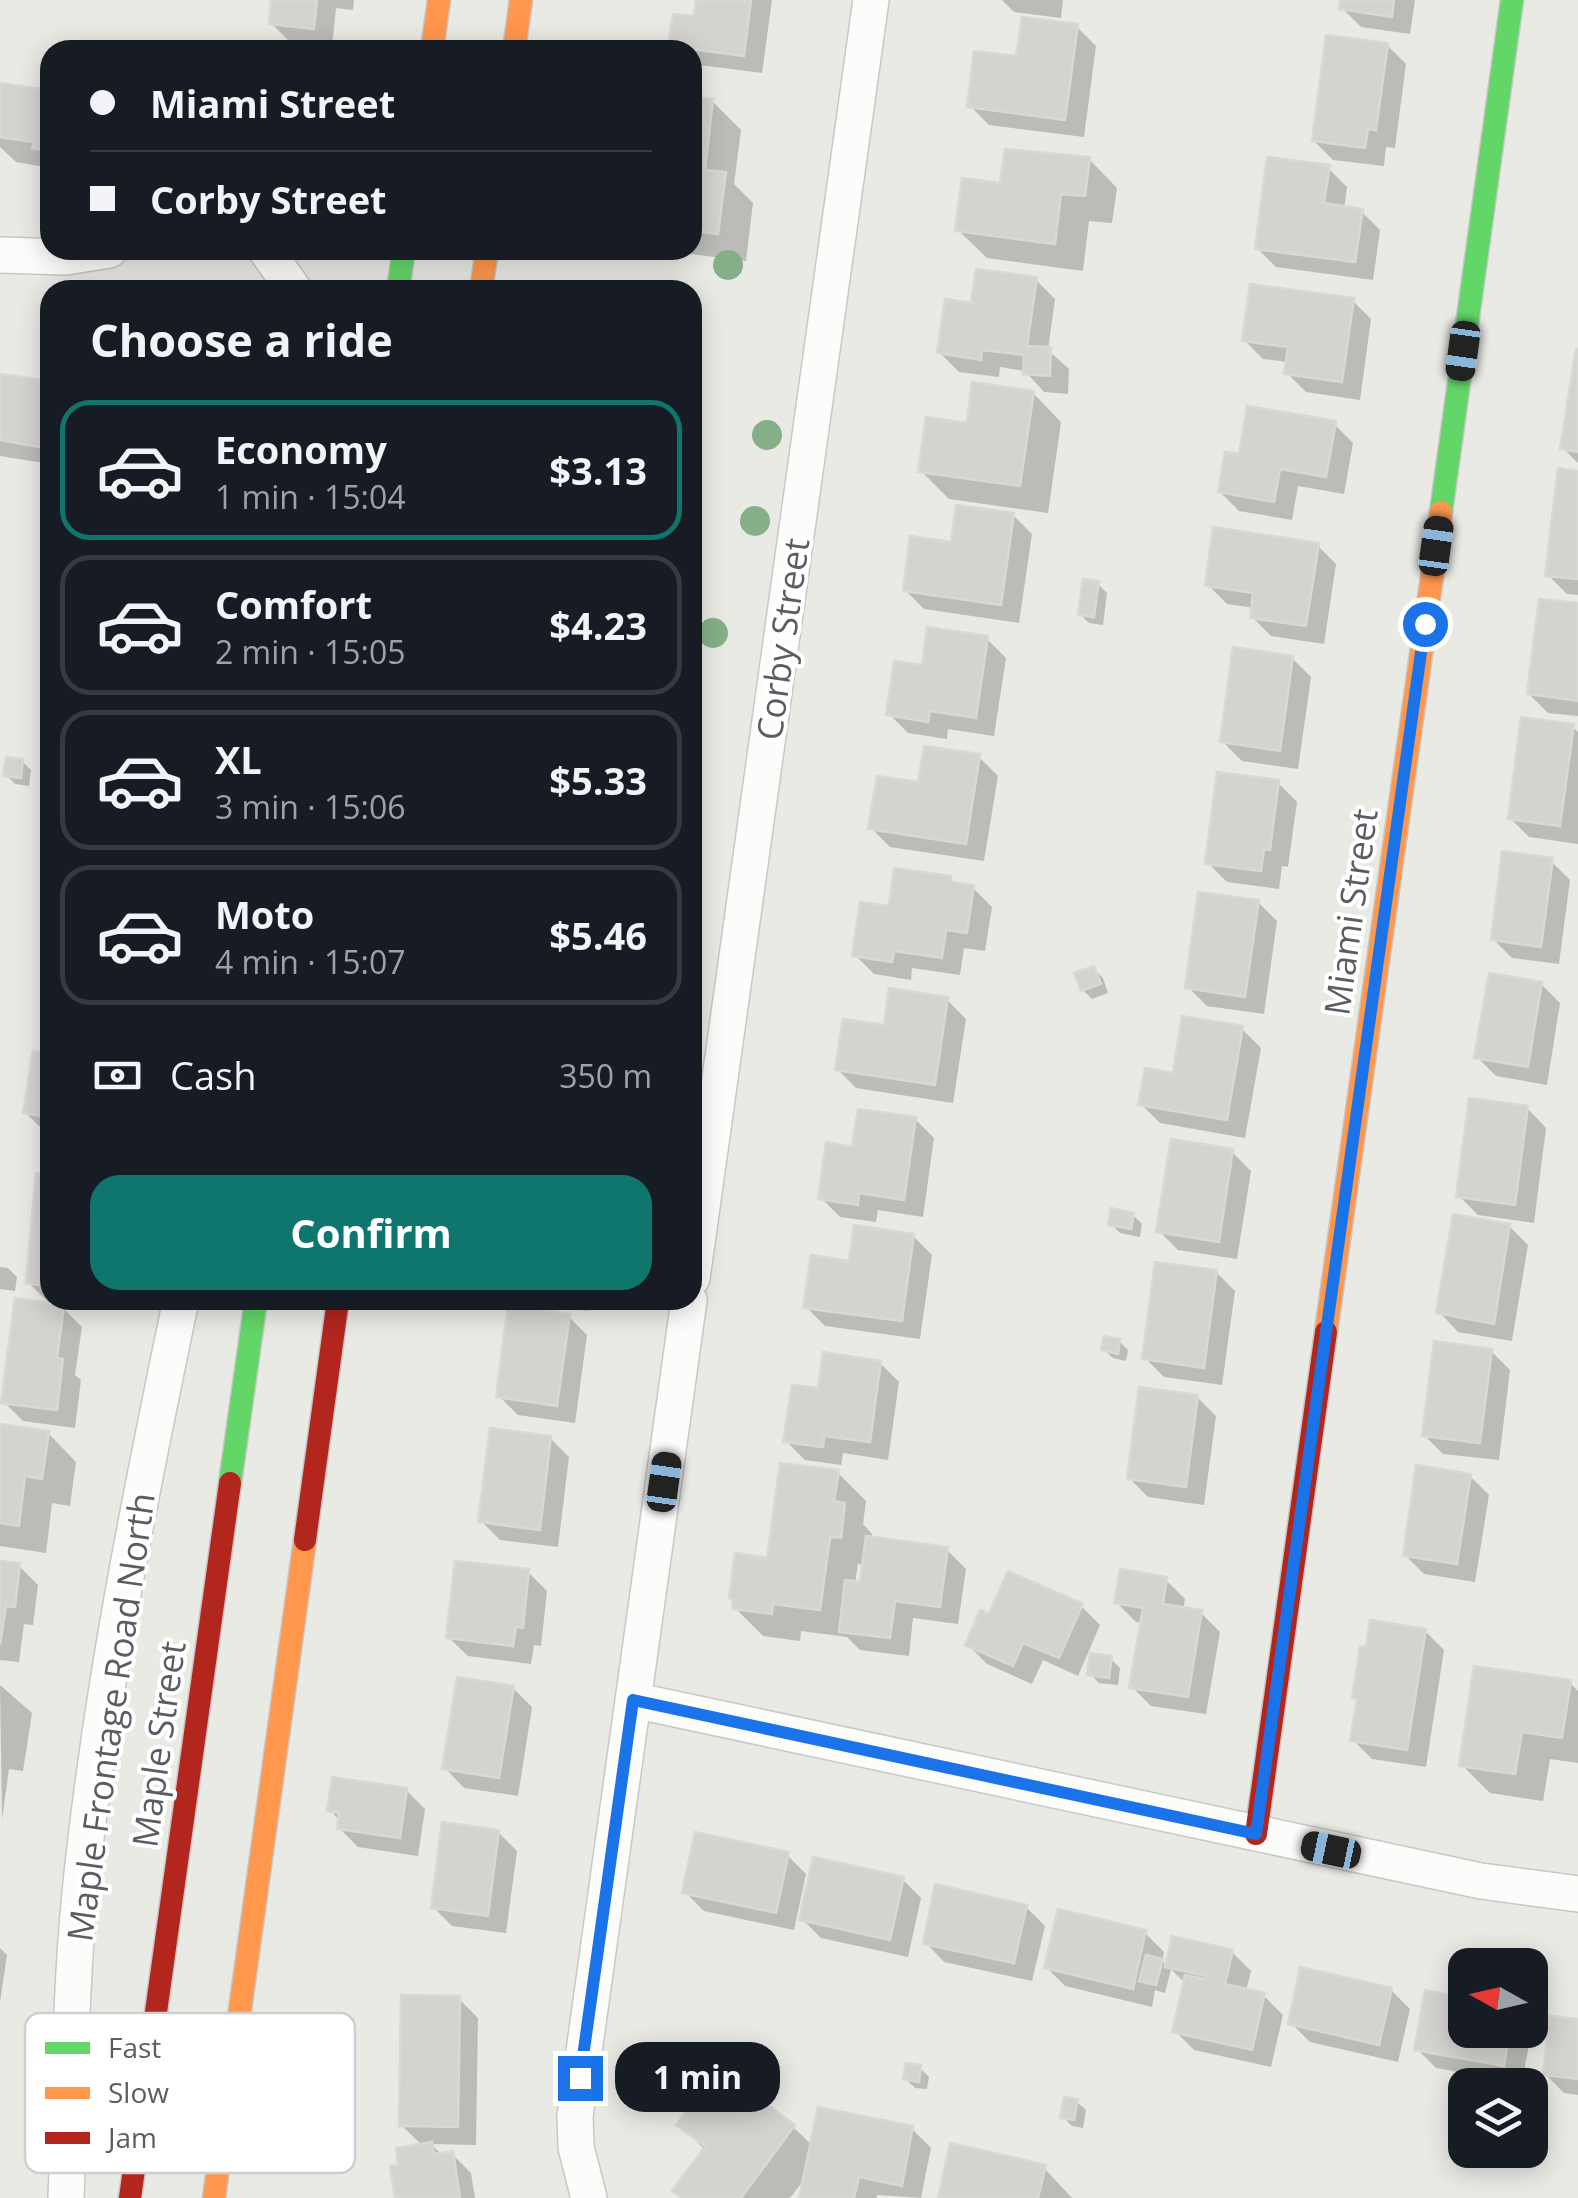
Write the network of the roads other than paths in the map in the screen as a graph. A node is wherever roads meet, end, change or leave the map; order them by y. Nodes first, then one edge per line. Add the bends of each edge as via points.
1 (439, 0) edge
2 (521, 0) edge
3 (871, 0) edge
4 (1512, 0) edge
5 (433, 40) edge
6 (515, 40) edge
7 (0, 255) edge
8 (40, 256) edge
9 (702, 1140) edge
10 (179, 1310) edge
11 (255, 1310) edge
12 (337, 1310) edge
13 (689, 1310) edge
14 (633, 1700) junction
15 (1256, 1834) junction
16 (1578, 1894) edge
17 (73, 2013) edge
18 (156, 2013) edge
19 (240, 2013) edge
20 (67, 2173) edge
21 (134, 2173) edge
22 (217, 2173) edge
23 (66, 2198) edge
24 (130, 2198) edge
25 (214, 2198) edge
26 (589, 2198) edge

1 - 5 main road
2 - 6 main road
3 - 9 street, Corby Street
4 - 15 main road, Miami Street
7 - 8 street
10 - 17 street, Maple Frontage Road North via 131,1543 85,1844
11 - 18 main road, Maple Street
12 - 19 main road
13 - 14 street
14 - 15 street
14 - 26 street via 575,2116
15 - 16 street via 1480,1881
20 - 23 street, Maple Frontage Road North
21 - 24 main road, Maple Street
22 - 25 main road

